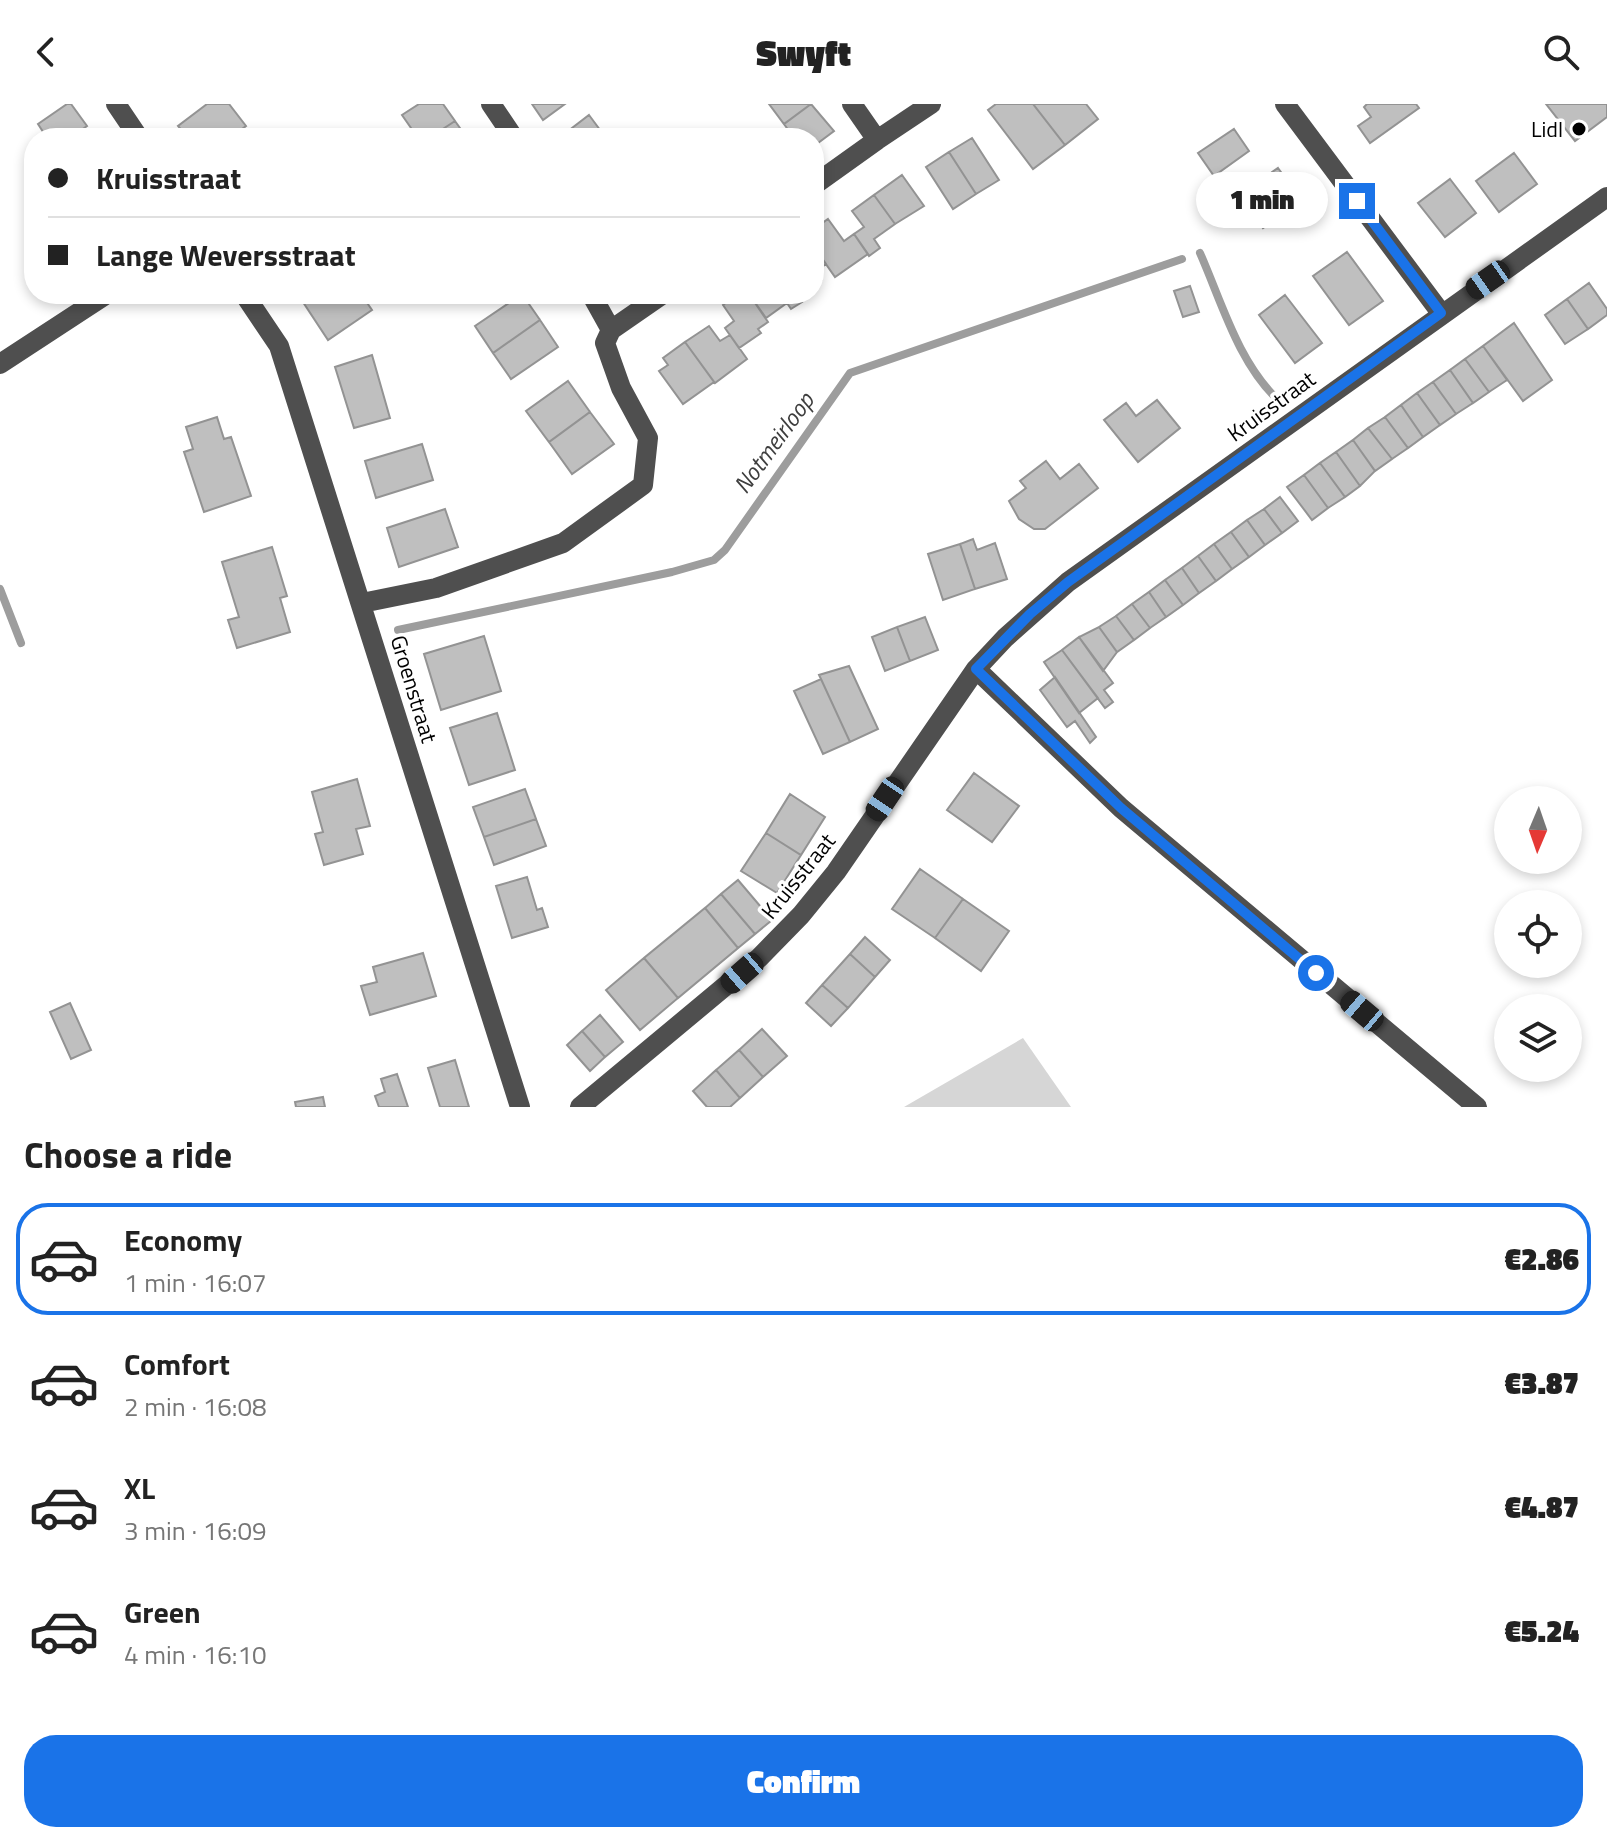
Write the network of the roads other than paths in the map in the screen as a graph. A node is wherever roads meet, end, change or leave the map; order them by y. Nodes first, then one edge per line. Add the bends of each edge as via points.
1 (116, 104) edge
2 (491, 104) edge
3 (852, 104) edge
4 (931, 104) edge
5 (1285, 104) edge
6 (132, 128) edge
7 (507, 128) edge
8 (877, 140) junction
9 (824, 178) edge
10 (1607, 197) edge
11 (92, 304) edge
12 (251, 304) edge
13 (597, 304) edge
14 (649, 304) edge
15 (1441, 313) junction
16 (611, 330) junction
17 (0, 364) edge
18 (362, 603) junction
19 (976, 669) junction
20 (520, 1107) edge
21 (580, 1107) edge
22 (1477, 1107) edge

1 - 6 street
2 - 7 street
3 - 8 street
4 - 8 street
5 - 15 street
8 - 9 street
10 - 15 street, Kruisstraat
11 - 17 street
12 - 18 street, Groenstraat via 279,346
13 - 16 street
14 - 16 street
15 - 19 street, Kruisstraat via 1068,582
16 - 18 street via 605,343 648,438 643,485 563,543 436,588
18 - 20 street, Groenstraat
19 - 21 street, Kruisstraat via 801,915 749,967
19 - 22 street via 1121,808

